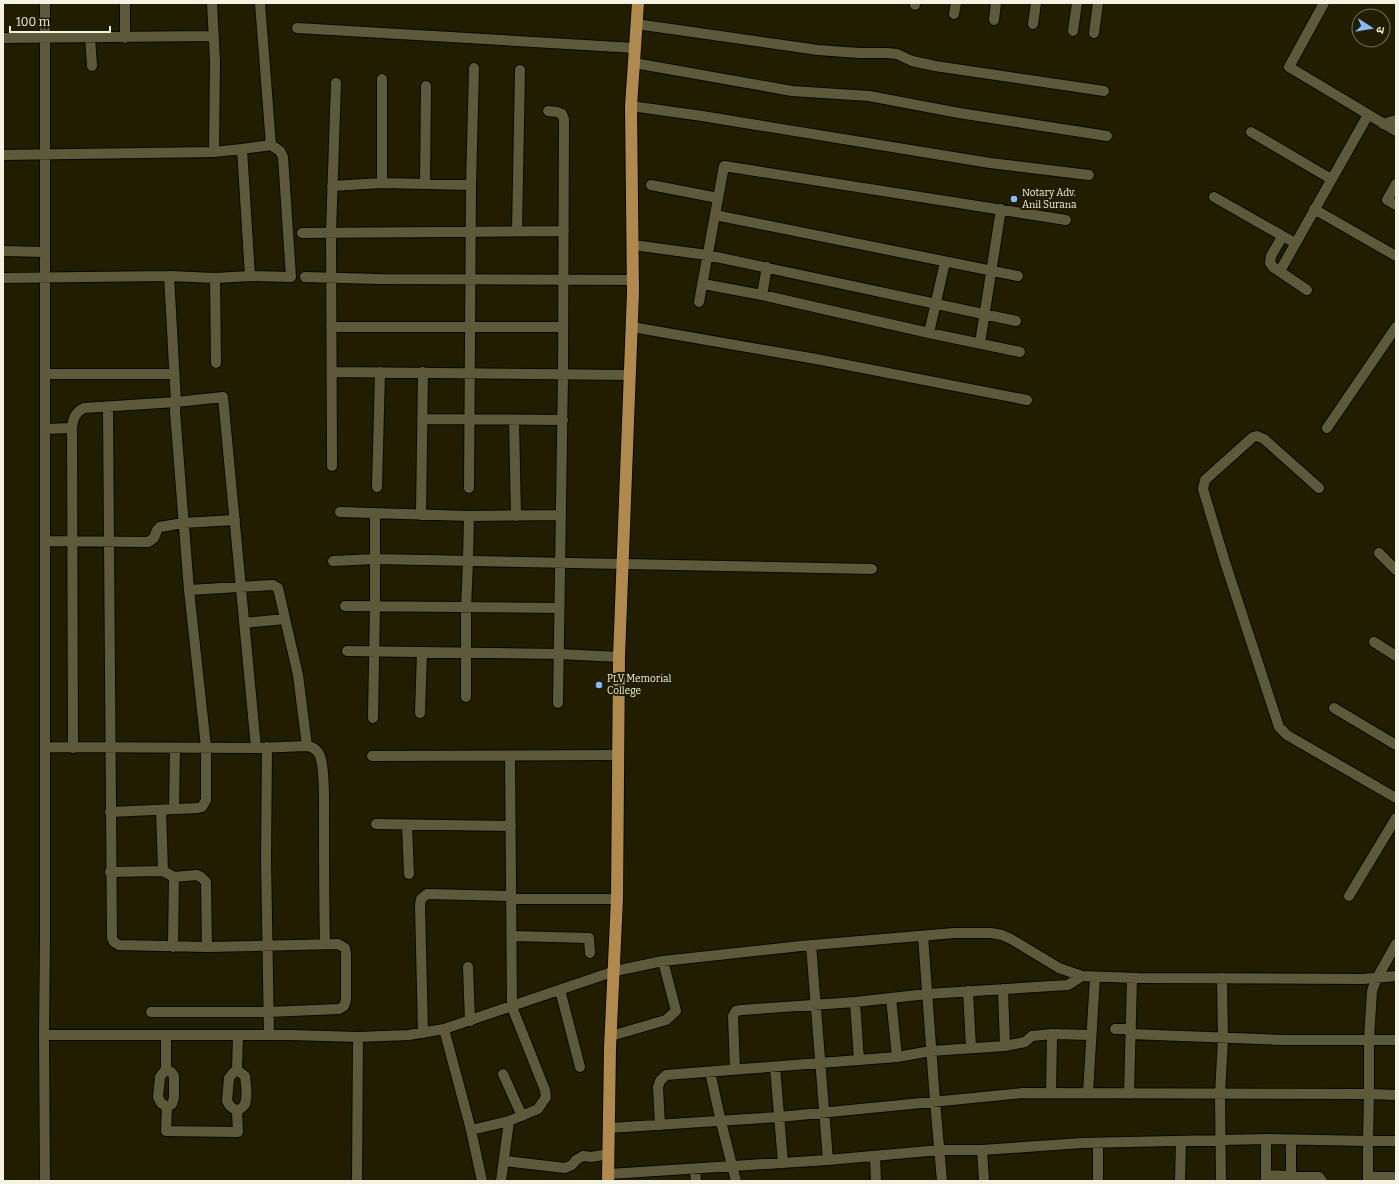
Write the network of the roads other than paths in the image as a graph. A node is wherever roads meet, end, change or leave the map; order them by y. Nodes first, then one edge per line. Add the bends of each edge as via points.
1 (45, 3) edge
2 (125, 3) edge
3 (212, 3) edge
4 (260, 3) edge
5 (638, 3) edge
6 (956, 3) edge
7 (996, 3) edge
8 (1036, 3) edge
9 (1077, 3) edge
10 (1098, 3) edge
11 (1324, 3) edge
12 (954, 14) dead end
13 (994, 20) dead end
14 (636, 24) junction
15 (1033, 24) dead end
16 (298, 28) dead end
17 (1073, 31) dead end
18 (1094, 33) dead end
19 (214, 36) junction
20 (90, 37) junction
21 (3, 38) edge
22 (45, 38) junction
23 (125, 38) junction
24 (635, 48) junction
25 (634, 63) junction
26 (92, 66) dead end
27 (474, 68) dead end
28 (520, 70) dead end
29 (382, 79) dead end
30 (336, 83) dead end
31 (426, 86) dead end
32 (1104, 91) dead end
33 (631, 106) junction
34 (548, 111) dead end
35 (1368, 115) junction
36 (1396, 120) edge
37 (1383, 124) junction
38 (1396, 131) edge
39 (1251, 132) dead end
40 (1107, 136) dead end
41 (271, 145) junction
42 (242, 149) junction
43 (214, 152) junction
44 (3, 154) edge
45 (45, 154) junction
46 (1089, 175) dead end
47 (1331, 179) junction
48 (382, 183) junction
49 (425, 184) junction
50 (1396, 184) edge
51 (471, 185) junction
52 (651, 185) dead end
53 (332, 186) junction
54 (1214, 197) dead end
55 (718, 198) junction
56 (1396, 205) edge
57 (1001, 209) junction
58 (1314, 209) junction
59 (715, 215) junction
60 (1066, 220) dead end
61 (517, 231) junction
62 (564, 231) junction
63 (302, 232) dead end
64 (331, 232) junction
65 (471, 232) junction
66 (1282, 237) junction
67 (1295, 243) junction
68 (633, 245) junction
69 (3, 251) edge
70 (45, 252) junction
71 (707, 255) junction
72 (1396, 256) edge
73 (945, 262) junction
74 (768, 267) junction
75 (991, 271) junction
76 (1280, 271) junction
77 (169, 276) junction
78 (250, 276) junction
79 (1018, 276) dead end
80 (305, 277) dead end
81 (3, 278) edge
82 (45, 278) junction
83 (215, 278) junction
84 (331, 278) junction
85 (470, 279) junction
86 (564, 280) junction
87 (633, 280) junction
88 (702, 284) junction
89 (1307, 290) dead end
90 (762, 295) junction
91 (699, 302) dead end
92 (935, 304) junction
93 (985, 314) junction
94 (1016, 321) dead end
95 (331, 327) junction
96 (470, 327) junction
97 (564, 327) junction
98 (632, 327) junction
99 (1396, 327) edge
100 (929, 334) junction
101 (980, 343) junction
102 (1020, 352) dead end
103 (216, 363) dead end
104 (332, 372) junction
105 (380, 372) junction
106 (423, 372) junction
107 (469, 373) junction
108 (564, 373) junction
109 (45, 374) junction
110 (174, 374) junction
111 (630, 374) junction
112 (1027, 400) dead end
113 (176, 402) junction
114 (108, 407) junction
115 (422, 419) junction
116 (469, 420) junction
117 (514, 420) junction
118 (563, 420) junction
119 (72, 428) junction
120 (1327, 428) dead end
121 (45, 429) junction
122 (332, 466) dead end
123 (377, 487) dead end
124 (469, 488) dead end
125 (1319, 488) dead end
126 (340, 512) dead end
127 (375, 513) junction
128 (421, 515) junction
129 (561, 515) junction
130 (469, 516) junction
131 (516, 516) junction
132 (235, 520) junction
133 (183, 523) junction
134 (45, 541) junction
135 (73, 541) junction
136 (109, 542) junction
137 (1379, 552) dead end
138 (375, 559) junction
139 (333, 561) dead end
140 (468, 561) junction
141 (560, 563) junction
142 (623, 563) junction
143 (872, 569) dead end
144 (1396, 570) edge
145 (241, 587) junction
146 (189, 590) junction
147 (345, 606) dead end
148 (376, 607) junction
149 (466, 608) junction
150 (559, 608) junction
151 (285, 619) junction
152 (244, 623) junction
153 (1374, 642) dead end
154 (347, 651) dead end
155 (374, 652) junction
156 (422, 653) junction
157 (466, 653) junction
158 (559, 654) junction
159 (619, 656) junction
160 (1396, 656) edge
161 (466, 697) dead end
162 (558, 703) dead end
163 (1334, 708) dead end
164 (420, 713) dead end
165 (374, 718) dead end
166 (1396, 745) edge
167 (307, 746) junction
168 (45, 747) junction
169 (206, 747) junction
170 (73, 748) junction
171 (110, 748) junction
172 (175, 748) junction
173 (262, 748) junction
174 (618, 755) junction
175 (372, 756) dead end
176 (510, 756) junction
177 (1396, 798) edge
178 (174, 809) junction
179 (161, 810) junction
180 (110, 812) junction
181 (1396, 818) edge
182 (376, 824) dead end
183 (407, 825) junction
184 (511, 826) junction
185 (163, 870) junction
186 (110, 872) junction
187 (409, 874) dead end
188 (174, 877) junction
189 (1349, 896) dead end
190 (511, 898) junction
191 (617, 899) junction
192 (512, 936) junction
193 (923, 936) junction
194 (324, 943) junction
195 (1396, 944) edge
196 (811, 945) junction
197 (173, 946) junction
198 (268, 946) junction
199 (207, 947) junction
200 (590, 953) dead end
201 (663, 961) junction
202 (468, 967) dead end
203 (614, 971) junction
204 (1082, 976) junction
205 (1396, 976) edge
206 (1094, 977) junction
207 (1132, 978) junction
208 (1222, 978) junction
209 (1377, 978) junction
210 (1003, 989) junction
211 (560, 990) junction
212 (968, 991) junction
213 (927, 994) junction
214 (891, 998) junction
215 (855, 1002) junction
216 (816, 1004) junction
217 (512, 1006) junction
218 (151, 1012) dead end
219 (268, 1012) junction
220 (470, 1021) junction
221 (444, 1029) junction
222 (1115, 1029) dead end
223 (1131, 1031) junction
224 (423, 1033) junction
225 (1052, 1034) junction
226 (44, 1035) junction
227 (166, 1035) junction
228 (238, 1035) junction
229 (269, 1035) junction
230 (1091, 1035) junction
231 (611, 1036) junction
232 (358, 1037) junction
233 (1222, 1038) junction
234 (1369, 1040) junction
235 (1396, 1040) edge
236 (1005, 1046) junction
237 (971, 1048) junction
238 (931, 1052) junction
239 (897, 1057) junction
240 (859, 1060) junction
241 (819, 1062) junction
242 (580, 1067) dead end
243 (775, 1067) junction
244 (166, 1069) junction
245 (735, 1069) junction
246 (237, 1070) junction
247 (710, 1072) junction
248 (503, 1074) dead end
249 (1051, 1093) junction
250 (1088, 1093) junction
251 (1129, 1094) junction
252 (1220, 1094) junction
253 (1369, 1094) junction
254 (1396, 1095) edge
255 (935, 1101) junction
256 (167, 1107) junction
257 (237, 1110) junction
258 (824, 1113) junction
259 (522, 1116) junction
260 (779, 1117) junction
261 (509, 1120) junction
262 (721, 1122) junction
263 (660, 1125) junction
264 (609, 1128) junction
265 (471, 1130) junction
266 (1266, 1139) junction
267 (1221, 1140) junction
268 (1291, 1140) junction
269 (1181, 1141) junction
270 (1368, 1141) junction
271 (1396, 1141) edge
272 (1098, 1143) junction
273 (940, 1150) junction
274 (982, 1150) junction
275 (609, 1154) junction
276 (875, 1157) junction
277 (828, 1160) junction
278 (504, 1162) junction
279 (783, 1163) junction
280 (732, 1166) junction
281 (695, 1170) junction
282 (656, 1176) edge
283 (1291, 1176) junction
284 (1396, 1177) edge
285 (609, 1178) edge
286 (1266, 1178) edge
287 (1368, 1179) edge
288 (45, 1181) edge
289 (356, 1181) edge
290 (482, 1181) edge
291 (501, 1181) edge
292 (696, 1181) edge
293 (736, 1181) edge
294 (876, 1181) edge
295 (942, 1181) edge
296 (984, 1181) edge
297 (1098, 1181) edge
298 (1180, 1181) edge
299 (1221, 1181) edge
300 (1322, 1181) edge

1 - 22 street
2 - 23 street
3 - 19 street
4 - 41 street
5 - 14 main road
6 - 12 street
7 - 13 street
8 - 15 street
9 - 17 street
10 - 18 street
11 - 35 street via 1289,67
14 - 24 main road
14 - 32 street via 818,50 897,54 912,61 935,66
16 - 24 street
19 - 23 street
19 - 43 street
20 - 22 street
20 - 23 street
20 - 26 street
21 - 22 street
22 - 45 street
24 - 25 main road
25 - 33 main road
25 - 40 street via 792,91 869,96
27 - 51 street
28 - 61 street
29 - 48 street
30 - 53 street
31 - 49 street
33 - 46 street via 990,163
33 - 68 main road
34 - 62 street via 560,112 564,119
35 - 37 street
35 - 47 street
36 - 37 street
37 - 38 street
39 - 47 street
41 - 42 street
41 - 78 street via 280,151 283,157 292,277
42 - 43 street
42 - 78 street
43 - 45 street
44 - 45 street
45 - 70 street
47 - 58 street
48 - 49 street
48 - 53 street
49 - 51 street
50 - 56 street via 1387,200
51 - 65 street
52 - 55 street
53 - 64 street
54 - 66 street
55 - 57 street via 724,166
55 - 59 street
57 - 60 street
57 - 75 street
58 - 67 street
58 - 72 street
59 - 71 street
59 - 73 street
61 - 62 street
61 - 65 street
62 - 86 street
63 - 64 street
64 - 65 street
64 - 84 street
65 - 85 street
66 - 67 street
66 - 76 street via 1269,260 1271,265
67 - 76 street
68 - 71 street
68 - 87 main road
69 - 70 street
70 - 82 street
71 - 74 street
71 - 88 street
73 - 75 street
73 - 92 street
74 - 90 street
74 - 92 street
75 - 79 street
75 - 93 street
76 - 89 street
77 - 82 street
77 - 83 street
77 - 110 street
78 - 83 street
80 - 84 street
81 - 82 street
82 - 109 street
83 - 103 street
84 - 85 street
84 - 95 street
85 - 86 street
85 - 96 street
86 - 87 street
86 - 97 street
87 - 98 main road
88 - 90 street
88 - 91 street
90 - 100 street
92 - 93 street
92 - 100 street
93 - 94 street
93 - 101 street
95 - 96 street
95 - 104 street
96 - 97 street
96 - 107 street
97 - 108 street
98 - 111 main road
98 - 112 street
99 - 120 street
100 - 101 street
101 - 102 street
104 - 105 street
104 - 122 street
105 - 106 street
105 - 123 street
106 - 107 street
106 - 115 street
107 - 108 street
107 - 116 street
108 - 111 street
108 - 118 street
109 - 110 street
109 - 121 street
110 - 113 street
111 - 142 main road
113 - 114 street
113 - 132 street via 223,397
113 - 133 street
114 - 119 street via 79,410 74,416
114 - 136 street
115 - 116 street
115 - 128 street
116 - 117 street
116 - 124 street
117 - 118 street
117 - 131 street
118 - 129 street
119 - 121 street
119 - 135 street
121 - 134 street
125 - 177 street via 1264,439 1257,436 1205,480 1203,489 1279,727 1287,735
126 - 127 street
127 - 128 street
127 - 138 street
128 - 130 street
129 - 131 street
129 - 141 street
130 - 131 street
130 - 140 street
132 - 133 street
132 - 145 street
133 - 136 street via 160,527 156,530 154,538 148,542
133 - 146 street
134 - 135 street
134 - 168 street
135 - 136 street
135 - 170 street
136 - 171 street
137 - 144 street
138 - 139 street
138 - 140 street
138 - 148 street
140 - 141 street
140 - 149 street
141 - 142 street
141 - 150 street
142 - 143 street
142 - 159 main road
145 - 146 street
145 - 151 street via 273,585 278,588
145 - 152 street
146 - 169 street
147 - 148 street
148 - 149 street
148 - 155 street
149 - 150 street
149 - 157 street
150 - 158 street
151 - 152 street
151 - 167 street via 298,675
152 - 173 street
153 - 160 street
154 - 155 street
155 - 156 street
155 - 165 street
156 - 157 street
156 - 164 street
157 - 158 street
157 - 161 street
158 - 159 street
158 - 162 street
159 - 174 main road
163 - 166 street
167 - 173 street
167 - 194 street via 318,752 322,764
168 - 170 street
168 - 226 street
169 - 172 street
169 - 173 street
169 - 178 street via 205,804 198,808
170 - 171 street
171 - 172 street
171 - 180 street
172 - 178 street
173 - 198 street
174 - 176 street
174 - 191 main road
175 - 176 street
176 - 184 street
178 - 179 street
179 - 180 street
179 - 185 street
180 - 186 street
181 - 189 street
182 - 183 street
183 - 184 street
183 - 187 street
184 - 190 street
185 - 186 street
185 - 188 street
186 - 197 street via 114,942 123,945
188 - 197 street
188 - 199 street via 197,875 206,882
190 - 191 street
190 - 192 street
190 - 224 street via 427,894 421,899
191 - 203 main road
192 - 200 street via 587,938 590,940
192 - 217 street
193 - 196 street
193 - 204 street via 991,933 1011,939 1059,968
193 - 213 street
194 - 198 street
194 - 219 street via 338,944 345,948 344,1006 339,1009
195 - 209 street
196 - 201 street
196 - 216 street
197 - 199 street
198 - 199 street
198 - 219 street
201 - 203 street
201 - 231 street via 676,1010 666,1020
202 - 220 street
203 - 211 street
203 - 231 main road
204 - 206 street
204 - 210 street via 1068,985
205 - 209 street
206 - 207 street
206 - 230 street
207 - 208 street
207 - 223 street
208 - 209 street
208 - 233 street
209 - 234 street via 1372,991
210 - 212 street
210 - 236 street
211 - 217 street
211 - 242 street
212 - 213 street
212 - 237 street
213 - 214 street
213 - 238 street
214 - 215 street
214 - 239 street
215 - 216 street
215 - 240 street
216 - 241 street
216 - 245 street via 736,1012 733,1016
217 - 220 street
217 - 259 street via 546,1097 541,1107
218 - 219 street
219 - 229 street
220 - 221 street
221 - 224 street
221 - 265 street
222 - 223 street
223 - 233 street
223 - 251 street
224 - 232 street
225 - 230 street
225 - 236 street via 1032,1036 1025,1042
225 - 249 street
226 - 227 street
226 - 288 street
227 - 228 street
227 - 244 street
228 - 229 street
228 - 246 street
229 - 232 street
230 - 250 street
231 - 264 main road
232 - 289 street
233 - 234 street
233 - 252 street
234 - 235 street
234 - 253 street
236 - 237 street
237 - 238 street
238 - 239 street
238 - 255 street
239 - 240 street
240 - 241 street
241 - 243 street
241 - 258 street
243 - 245 street
243 - 260 street
244 - 256 street via 160,1078 158,1097
244 - 256 street via 174,1076 174,1098 172,1104
245 - 247 street
246 - 257 street via 229,1078 228,1101 230,1106
246 - 257 street via 245,1076 246,1086 245,1103
247 - 262 street
247 - 263 street via 662,1077 658,1087
248 - 259 street
249 - 250 street
249 - 255 street
250 - 251 street
251 - 252 street
252 - 253 street
252 - 267 street
253 - 254 street
253 - 270 street
255 - 258 street
255 - 273 street
256 - 257 street via 166,1131 238,1132
258 - 260 street
258 - 277 street
259 - 261 street
260 - 262 street
260 - 279 street
261 - 265 street
261 - 278 street
262 - 263 street
262 - 280 street
263 - 264 street
264 - 275 main road
265 - 290 street
266 - 267 street
266 - 268 street
266 - 286 street
267 - 269 street
267 - 299 street
268 - 270 street
268 - 283 street
269 - 272 street
269 - 298 street
270 - 271 street
270 - 287 street
272 - 274 street
272 - 297 street
273 - 274 street
273 - 276 street
273 - 295 street
274 - 296 street
275 - 278 street via 582,1156 565,1168
275 - 285 main road
276 - 277 street
276 - 294 street
277 - 279 street
278 - 291 street
279 - 280 street
280 - 281 street
280 - 293 street
281 - 282 street
281 - 292 street
282 - 285 street
283 - 286 street
283 - 300 street via 1319,1178
284 - 287 street

